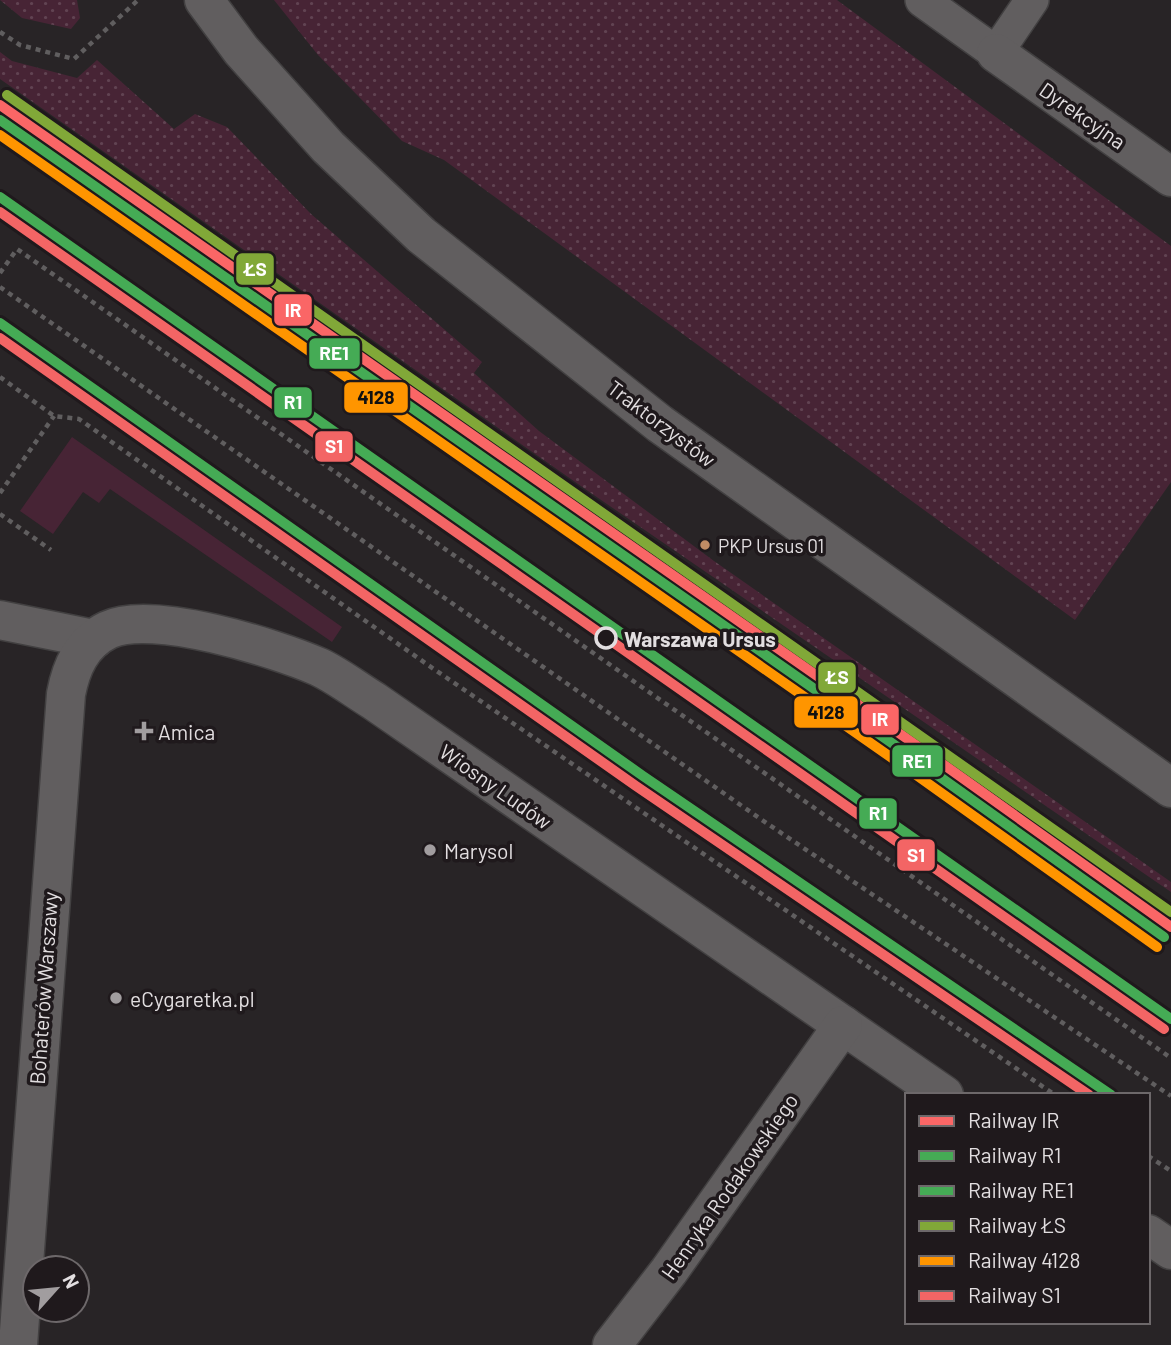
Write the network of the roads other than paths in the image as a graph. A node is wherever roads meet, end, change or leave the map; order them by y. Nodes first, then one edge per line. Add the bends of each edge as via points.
1 (204, 0) edge
2 (922, 0) edge
3 (1032, 0) edge
4 (996, 52) junction
5 (1171, 177) edge
6 (0, 620) edge
7 (94, 639) junction
8 (1171, 788) edge
9 (843, 1025) junction
10 (941, 1093) edge
11 (1150, 1235) edge
12 (1171, 1250) edge
13 (18, 1345) edge
14 (612, 1345) edge

1 - 8 street, Traktorzystów via 241,50 328,147 421,234 660,424
2 - 4 lane
3 - 4 lane
4 - 5 street, Dyrekcyjna
6 - 7 street
7 - 9 street, Wiosny Ludów via 120,626 144,622 174,625 214,633 320,668
7 - 13 street, Bohaterów Warszawy via 71,670 66,694
9 - 10 street, Wiosny Ludów
9 - 14 street, Henryka Rodakowskiego
11 - 12 street

